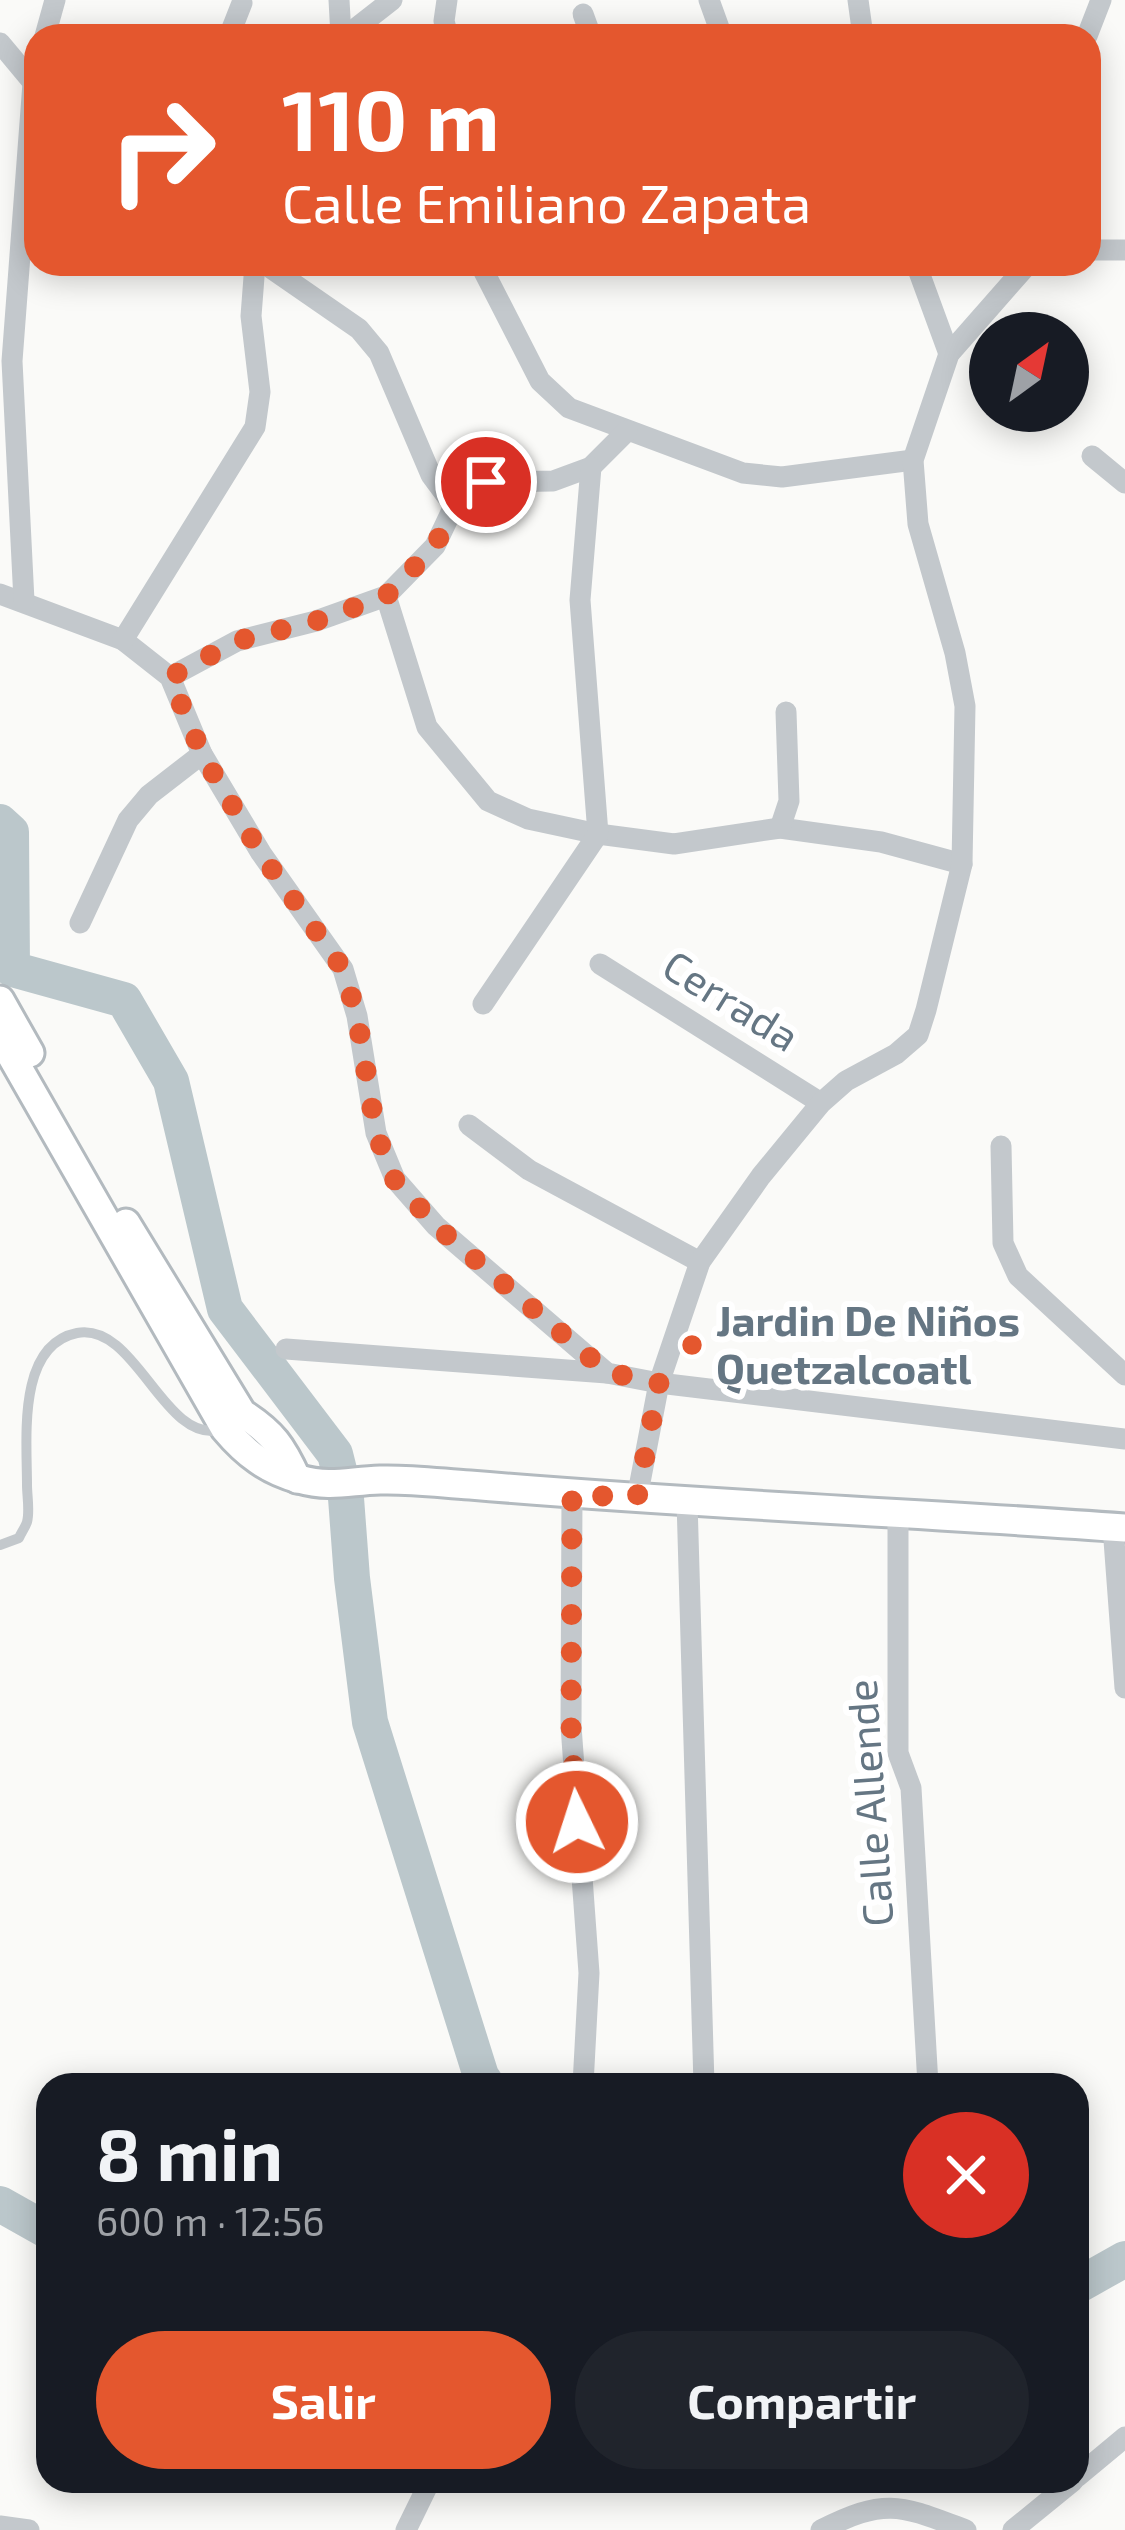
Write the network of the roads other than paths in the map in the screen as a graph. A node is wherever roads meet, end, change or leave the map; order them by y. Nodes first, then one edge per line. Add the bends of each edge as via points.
1 (392, 0) edge
2 (242, 3) dead end
3 (583, 14) dead end
4 (234, 24) edge
5 (359, 24) edge
6 (587, 24) edge
7 (0, 43) edge
8 (24, 68) edge
9 (24, 185) edge
10 (254, 276) edge
11 (282, 276) edge
12 (485, 276) edge
13 (921, 276) edge
14 (1018, 276) edge
15 (950, 354) junction
16 (6, 359) edge
17 (627, 431) junction
18 (1091, 456) dead end
19 (913, 460) junction
20 (592, 467) junction
21 (1125, 483) edge
22 (454, 506) junction
23 (0, 594) edge
24 (386, 596) junction
25 (24, 601) junction
26 (123, 640) junction
27 (170, 677) junction
28 (786, 712) dead end
29 (202, 754) junction
30 (780, 828) junction
31 (598, 835) junction
32 (962, 865) junction
33 (80, 923) dead end
34 (600, 964) dead end
35 (0, 1000) edge
36 (483, 1004) dead end
37 (0, 1036) edge
38 (821, 1103) junction
39 (469, 1125) dead end
40 (1001, 1146) dead end
41 (700, 1262) junction
42 (286, 1348) dead end
43 (607, 1372) junction
44 (1125, 1375) edge
45 (659, 1383) junction
46 (233, 1421) junction
47 (1125, 1439) edge
48 (572, 1494) junction
49 (637, 1498) junction
50 (687, 1501) junction
51 (898, 1515) junction
52 (1119, 1527) edge
53 (0, 1546) edge
54 (1125, 1688) edge
55 (585, 2073) edge
56 (704, 2073) edge
57 (927, 2073) edge
58 (1125, 2437) edge
59 (1089, 2467) edge
60 (424, 2493) edge
61 (1058, 2493) edge
62 (0, 2526) edge
63 (29, 2530) edge
64 (406, 2530) edge
65 (821, 2530) edge
66 (966, 2530) edge
67 (1013, 2530) edge

1 - 5 street
2 - 4 street
3 - 6 street
7 - 8 street
9 - 16 street
10 - 26 street via 254,427
11 - 22 street via 359,329 379,353 431,475
12 - 17 street via 540,381 569,408
13 - 15 street
14 - 15 street
15 - 19 street
16 - 25 street
17 - 19 street via 742,473 782,477
17 - 20 street
18 - 21 street
19 - 32 street via 918,524 964,706
20 - 22 street via 553,481 486,482
20 - 31 street via 580,600
22 - 24 street via 435,546
23 - 25 street
24 - 27 street via 237,641
24 - 31 street via 428,727 488,801
25 - 26 street
26 - 27 street
27 - 29 street
28 - 30 street via 789,800
29 - 33 street via 128,820
29 - 43 street via 343,969 376,1133 394,1179 436,1226
30 - 31 street via 674,844
30 - 32 street via 881,842
31 - 36 street
32 - 38 street via 917,1035
34 - 38 street, Cerrada
35 - 46 main road
37 - 46 main road
38 - 41 street
39 - 41 street via 529,1170
40 - 44 street via 1003,1243 1018,1276
41 - 45 street
42 - 43 street
43 - 45 street
45 - 47 street
45 - 49 street
46 - 48 main road via 264,1428 297,1479
46 - 53 lane via 209,1433 190,1427 111,1340 88,1331 61,1336 42,1357 26,1414 27,1520 19,1538
48 - 49 main road
48 - 55 street via 571,1726 589,1973
49 - 50 main road
50 - 51 main road
50 - 56 street
51 - 52 main road
51 - 57 street, Calle Allende via 898,1753 911,1788
52 - 54 street
58 - 59 street
60 - 64 street
61 - 67 street
62 - 63 street
65 - 66 street via 886,2506

